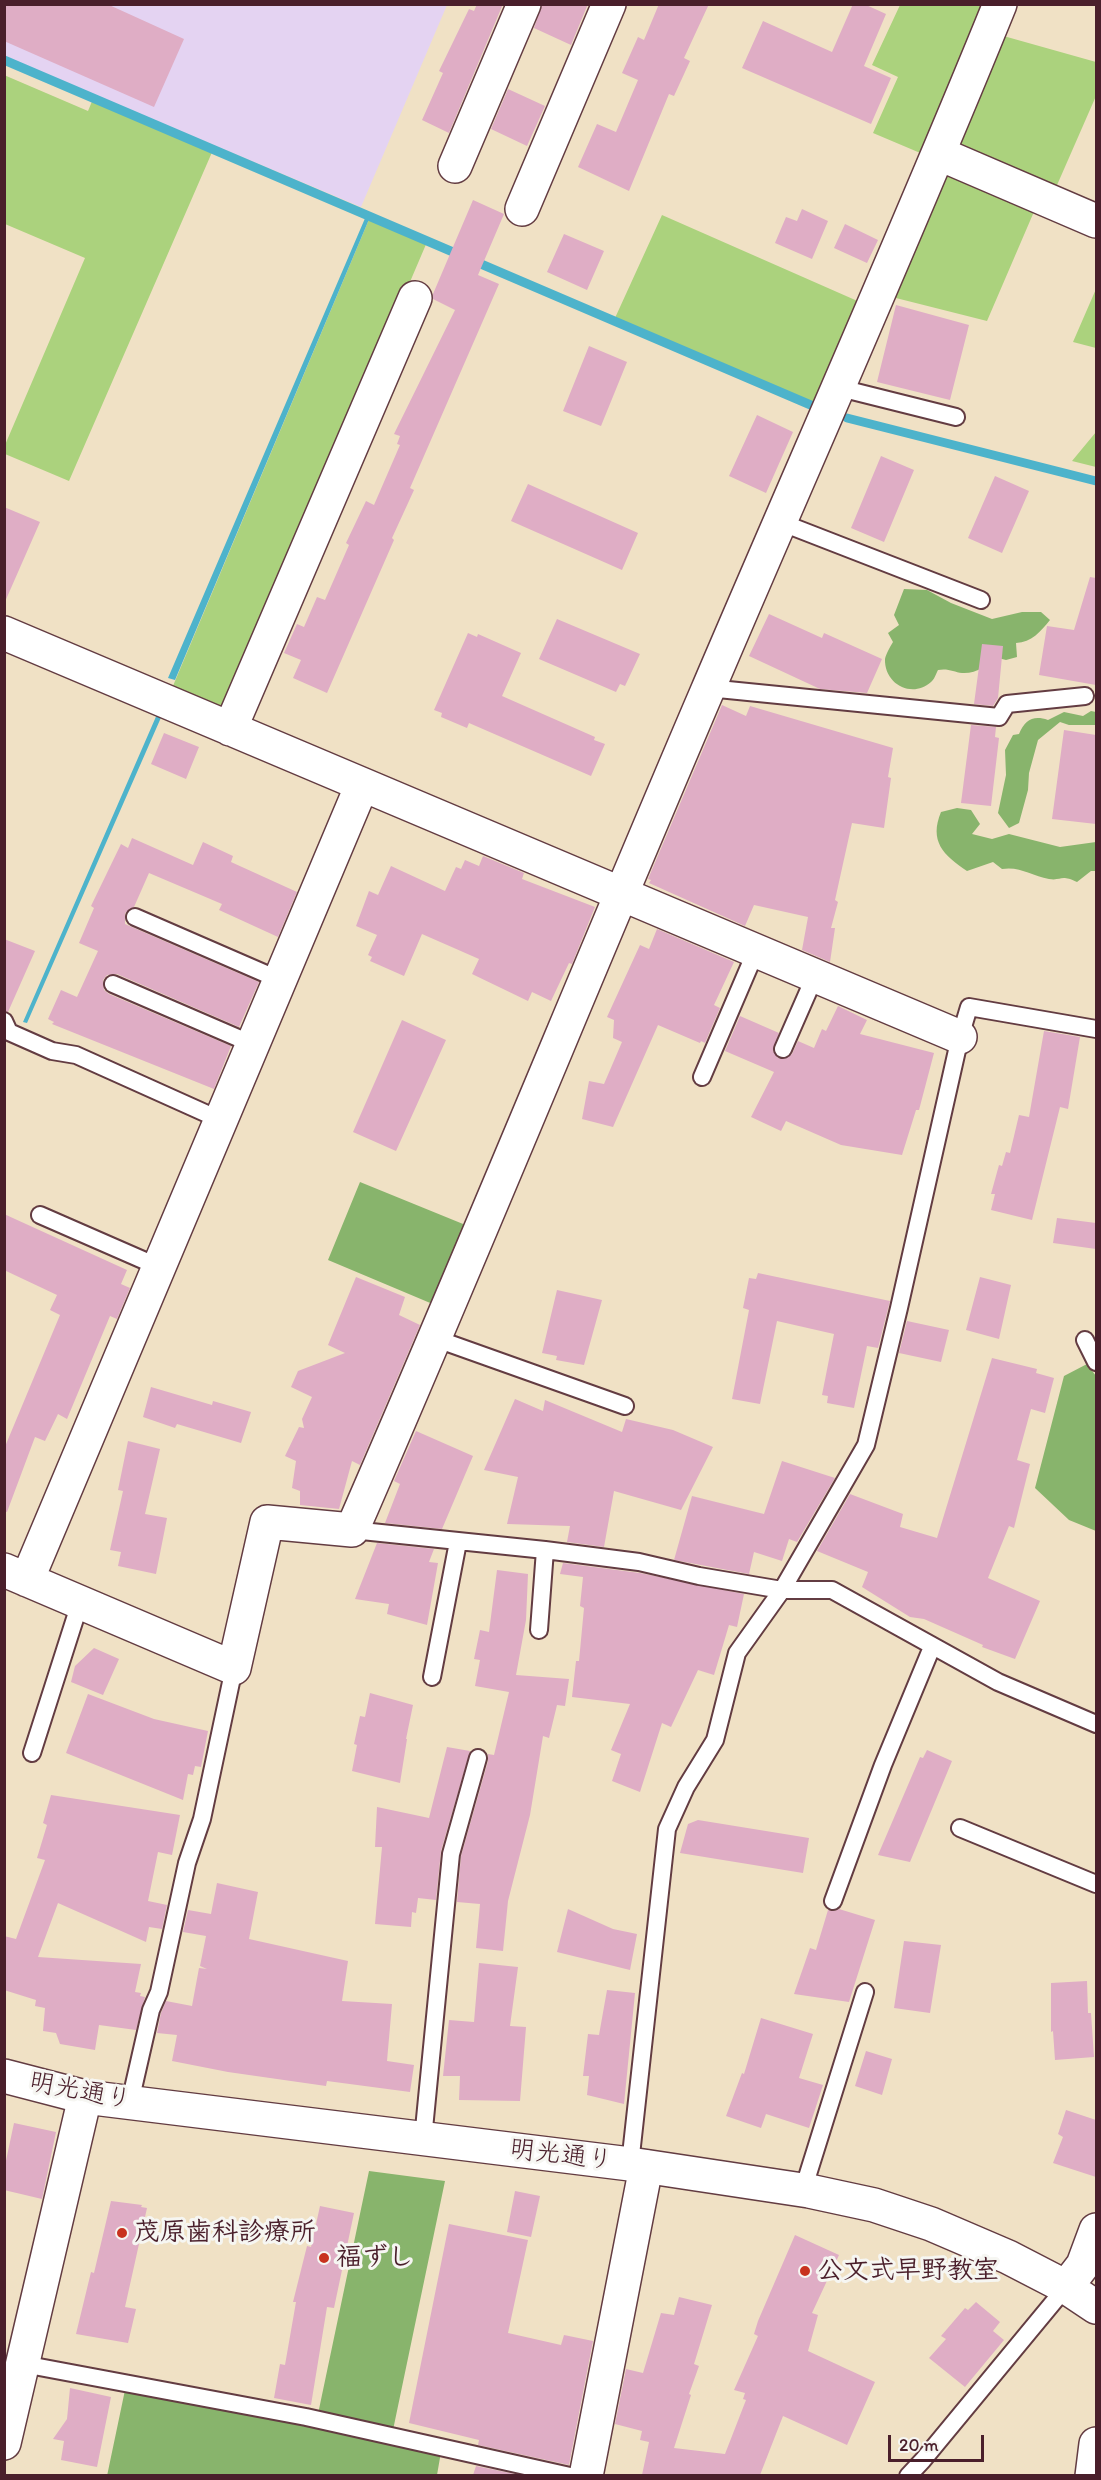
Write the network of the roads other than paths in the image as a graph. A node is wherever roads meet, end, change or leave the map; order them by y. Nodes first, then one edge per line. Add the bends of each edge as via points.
1 (524, 4) edge
2 (609, 4) edge
3 (1000, 4) edge
4 (940, 154) junction
5 (455, 166) dead end
6 (522, 209) dead end
7 (1096, 221) edge
8 (415, 298) dead end
9 (840, 388) junction
10 (956, 417) dead end
11 (780, 522) junction
12 (981, 600) dead end
13 (4, 633) edge
14 (708, 688) junction
15 (1085, 696) dead end
16 (230, 729) junction
17 (362, 785) junction
18 (621, 893) junction
19 (135, 917) dead end
20 (756, 951) junction
21 (815, 976) junction
22 (280, 980) junction
23 (113, 984) dead end
24 (4, 1021) edge
25 (1096, 1029) edge
26 (960, 1037) junction
27 (252, 1044) junction
28 (783, 1049) dead end
29 (702, 1077) dead end
30 (221, 1118) junction
31 (40, 1215) dead end
32 (159, 1267) junction
33 (434, 1338) junction
34 (1085, 1340) dead end
35 (1096, 1362) edge
36 (625, 1406) dead end
37 (352, 1530) junction
38 (458, 1542) junction
39 (545, 1550) junction
40 (16, 1575) edge
41 (782, 1590) junction
42 (80, 1603) junction
43 (539, 1630) dead end
44 (932, 1647) junction
45 (234, 1668) junction
46 (432, 1677) dead end
47 (1096, 1725) edge
48 (32, 1753) dead end
49 (478, 1758) dead end
50 (960, 1828) dead end
51 (1096, 1884) edge
52 (833, 1901) dead end
53 (865, 1992) dead end
54 (4, 2076) edge
55 (85, 2097) junction
56 (130, 2102) junction
57 (423, 2139) junction
58 (638, 2166) junction
59 (803, 2190) junction
60 (1096, 2230) edge
61 (1066, 2287) junction
62 (1096, 2307) edge
63 (15, 2381) edge
64 (4, 2443) edge
65 (1096, 2444) edge
66 (570, 2475) edge
67 (586, 2475) edge
68 (908, 2475) edge
69 (1092, 2475) edge

1 - 5 street
2 - 6 street
3 - 4 street
4 - 7 street
4 - 9 street
8 - 16 street
9 - 10 lane
9 - 11 street
11 - 12 lane
11 - 14 street
13 - 16 street
14 - 15 lane via 999,717 1007,704
14 - 18 street
16 - 17 street
17 - 18 street
17 - 22 street
18 - 20 street
18 - 33 street
19 - 22 lane
20 - 21 street
20 - 29 lane
21 - 26 street
21 - 28 lane
22 - 27 street
23 - 27 lane
24 - 30 lane via 9,1032
25 - 26 lane via 969,1007
26 - 41 lane via 866,1445
27 - 30 street
30 - 32 street
31 - 32 lane
32 - 40 street
33 - 36 lane
33 - 37 street
34 - 35 lane
37 - 38 lane
37 - 45 street via 267,1522
38 - 39 lane
38 - 46 lane
39 - 41 lane via 639,1562
39 - 43 lane
40 - 42 street
41 - 44 lane via 832,1590
41 - 58 lane via 737,1653 715,1740 686,1786 667,1829
42 - 45 street
42 - 48 lane
44 - 47 lane via 998,1682
44 - 52 lane via 882,1765
45 - 56 lane via 202,1819 187,1863
49 - 57 lane via 451,1854
50 - 51 lane
53 - 59 lane
54 - 55 street, 明光通り
55 - 56 street, 明光通り
55 - 63 street
56 - 57 street, 明光通り
57 - 58 street, 明光通り
58 - 59 street, 明光通り
58 - 67 street
59 - 61 street, 明光通り via 874,2205 931,2224
60 - 61 street via 1083,2265
61 - 62 street, 明光通り
61 - 68 lane
63 - 64 street
63 - 66 lane via 306,2417
65 - 69 street

